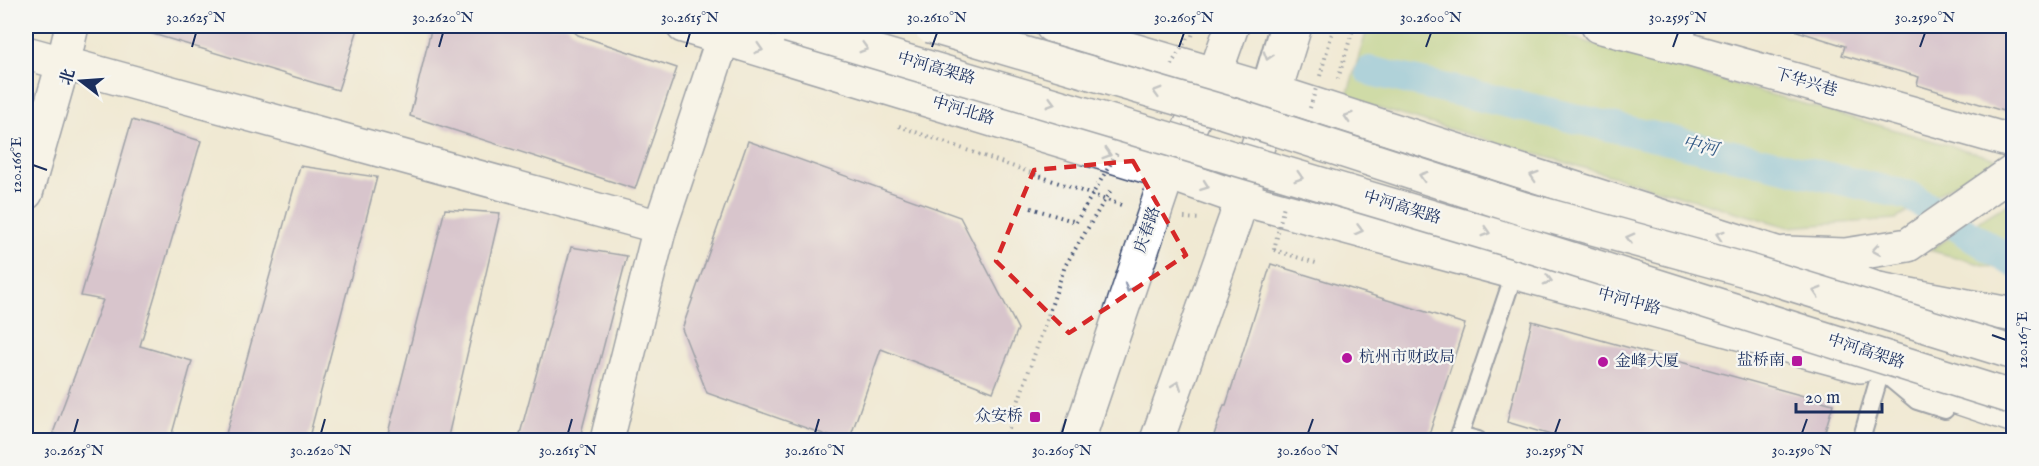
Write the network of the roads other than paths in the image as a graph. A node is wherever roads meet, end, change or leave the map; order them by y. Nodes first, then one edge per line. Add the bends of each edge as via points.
1 (72, 26) edge
2 (683, 26) edge
3 (788, 26) edge
4 (930, 26) edge
5 (1052, 26) edge
6 (1232, 26) edge
7 (1278, 26) edge
8 (1295, 26) edge
9 (1598, 26) edge
10 (1686, 37) edge
11 (723, 38) junction
12 (26, 53) edge
13 (63, 64) junction
14 (1215, 74) junction
15 (1267, 89) junction
16 (2013, 142) edge
17 (2013, 171) edge
18 (1168, 173) junction
19 (26, 193) edge
20 (1238, 210) junction
21 (660, 227) junction
22 (1776, 253) junction
23 (1515, 271) junction
24 (1868, 287) junction
25 (2013, 315) edge
26 (2013, 332) edge
27 (2013, 353) edge
28 (1881, 371) junction
29 (2013, 398) edge
30 (2013, 416) edge
31 (2013, 430) edge
32 (1459, 438) edge
33 (606, 441) edge
34 (1078, 441) edge
35 (1157, 441) edge
36 (1478, 441) edge
37 (1860, 441) edge

1 - 13 main road
2 - 11 main road, 中河北路
3 -> 29 main road, 中河高架路, bridge via 1522,243
27 -> 4 main road, bridge via 1749,271 1524,209 1224,112
5 - 14 main road
6 - 14 main road, 庆春路
7 -> 15 lane
8 - 15 main road
9 - 10 main road, 下华兴巷
10 - 16 main road, 下华兴巷
11 -> 18 main road, 中河北路
11 - 21 main road
12 - 13 main road
13 - 19 main road
13 - 21 main road
14 - 15 main road
14 - 18 main road, 庆春路
15 - 20 main road
22 -> 15 main road via 1318,97
17 -> 22 main road via 1908,245 1845,255
18 -> 20 main road, 中河北路
18 -> 34 main road, 庆春路
20 -> 23 main road, 中河中路
35 -> 20 main road
21 - 33 main road
22 - 24 main road
23 -> 28 main road, 中河中路
23 - 32 lane
24 - 25 main road
24 - 26 main road
28 - 30 main road, 中河中路
28 - 31 lane via 1917,401
28 - 37 lane
32 - 36 lane

